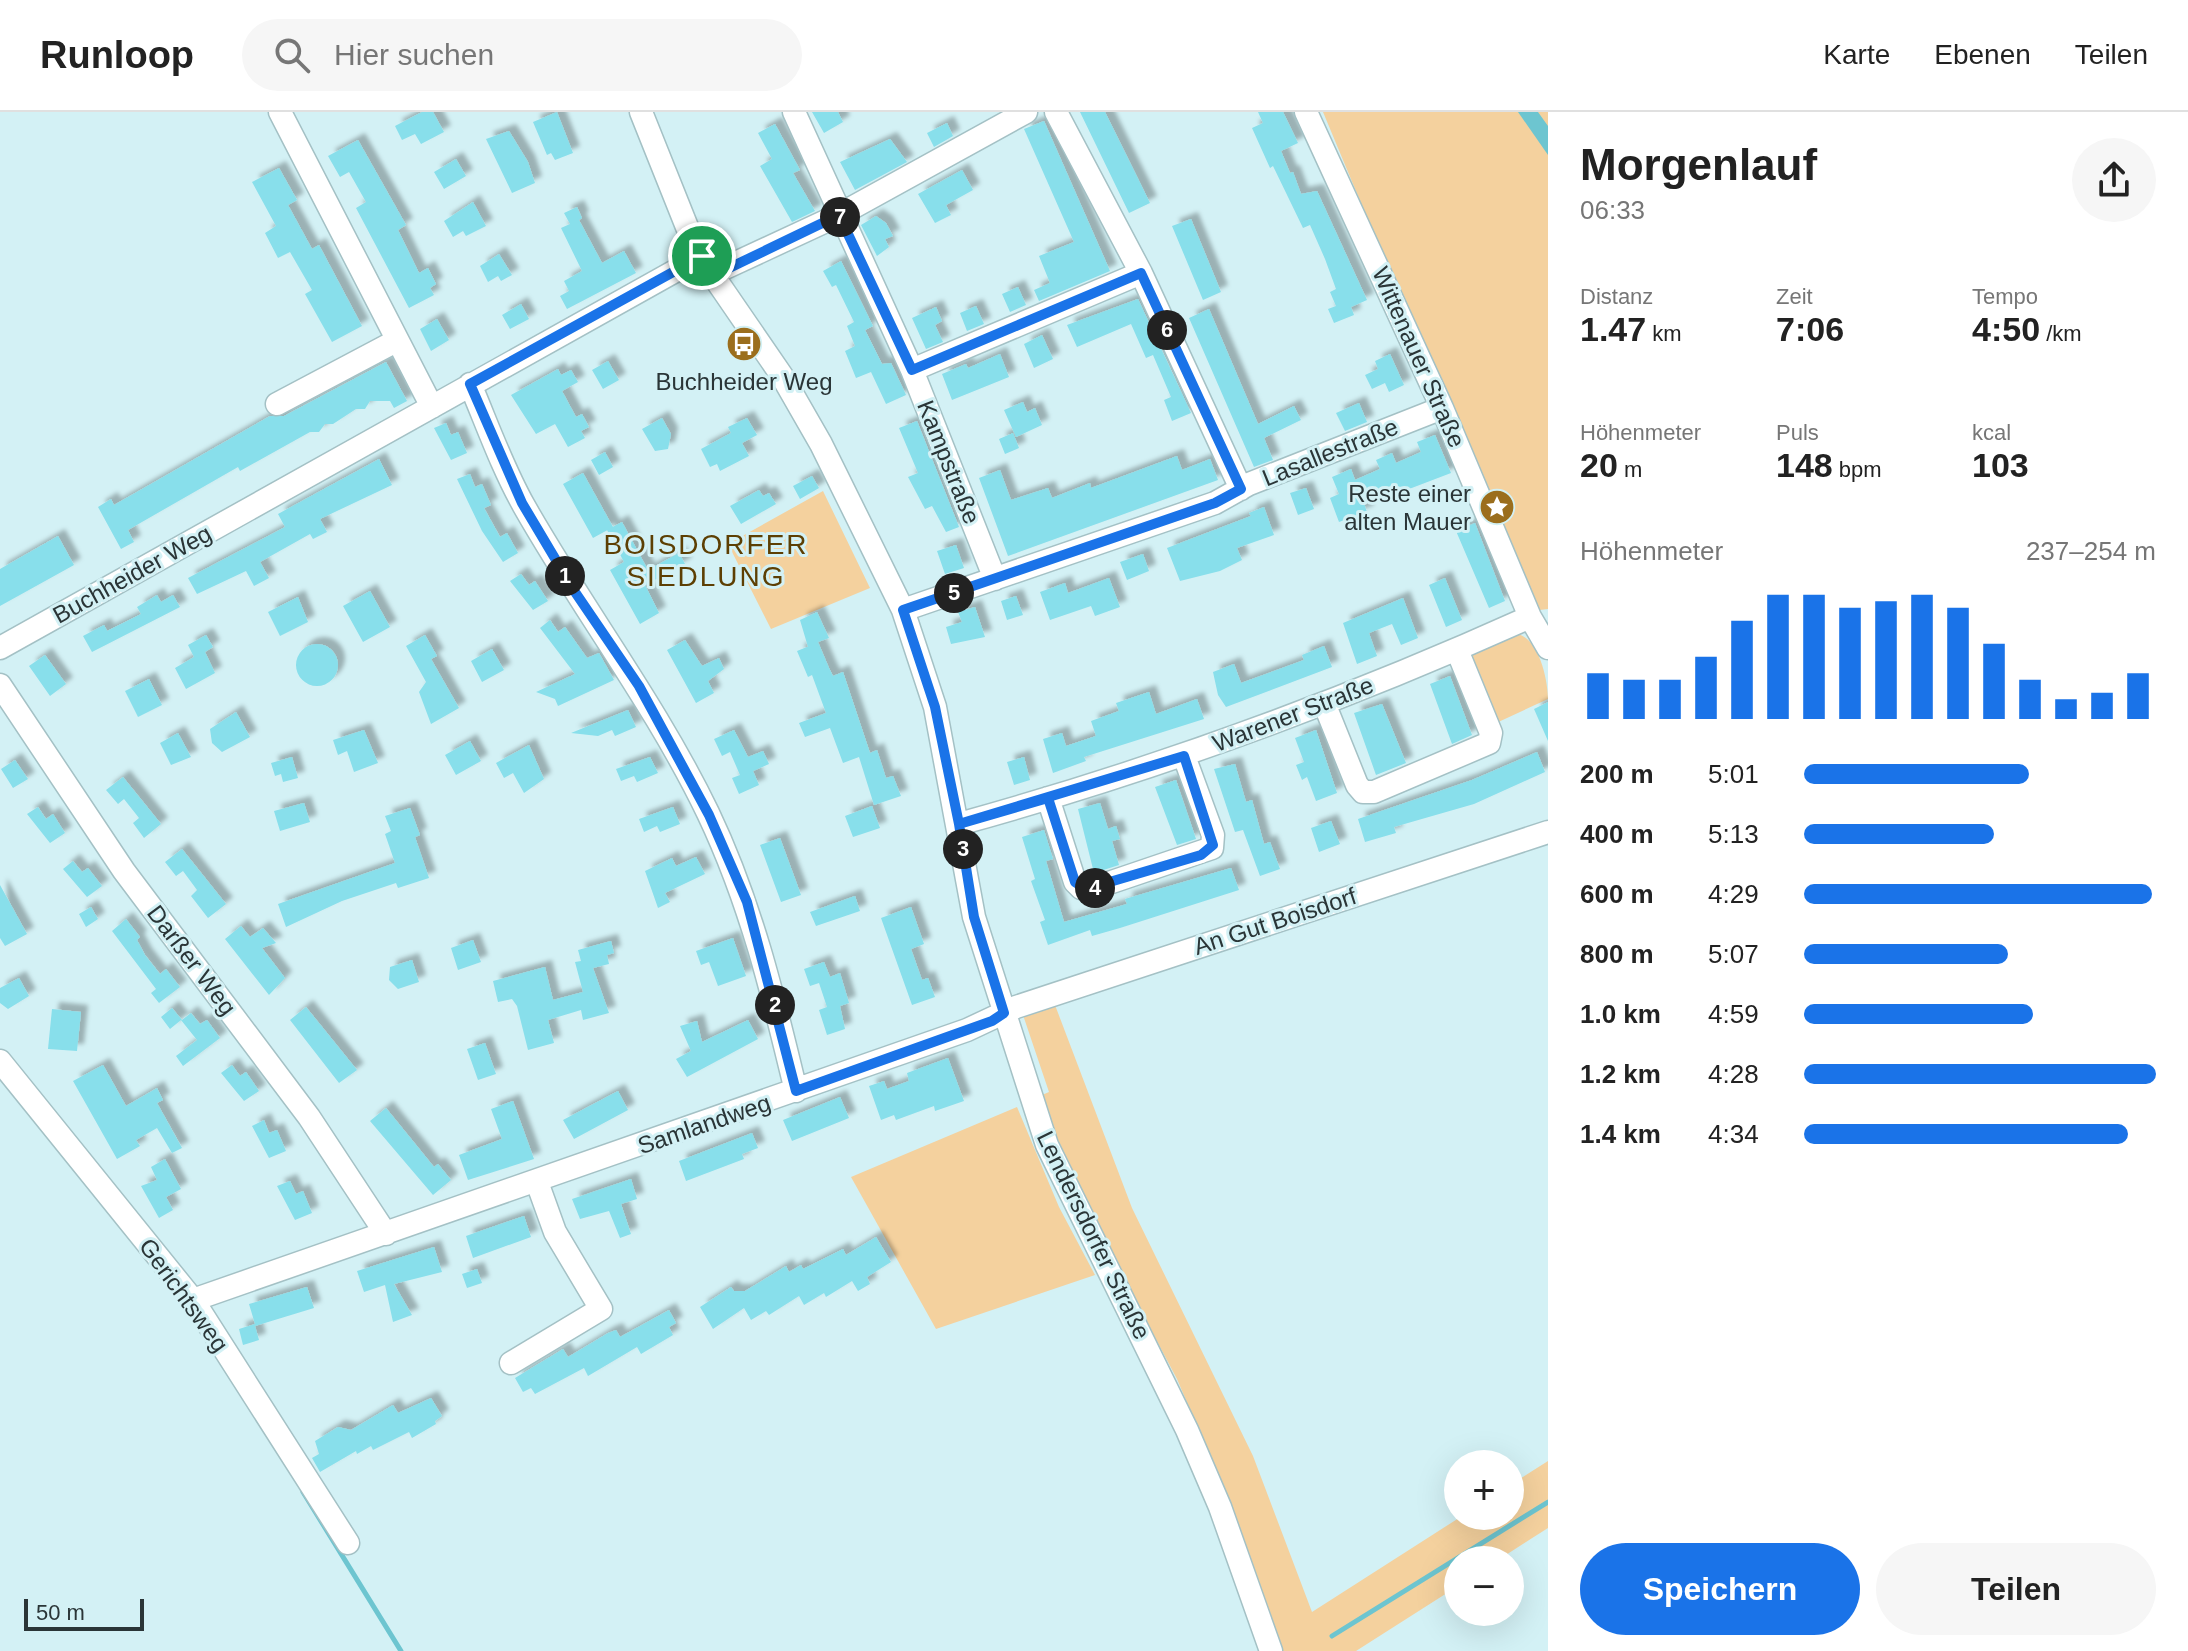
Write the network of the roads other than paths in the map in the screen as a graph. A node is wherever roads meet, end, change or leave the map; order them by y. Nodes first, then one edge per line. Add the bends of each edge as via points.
1 (280, 112) edge
2 (641, 112) edge
3 (794, 112) edge
4 (1026, 112) edge
5 (1056, 112) edge
6 (1306, 112) edge
7 (839, 215) junction
8 (707, 265) junction
9 (1141, 273) junction
10 (396, 341) junction
11 (912, 370) junction
12 (470, 384) junction
13 (277, 404) dead end
14 (432, 407) junction
15 (1442, 408) junction
16 (1241, 489) junction
17 (995, 579) junction
18 (903, 610) junction
19 (1530, 617) junction
20 (0, 648) edge
21 (1548, 648) edge
22 (1457, 650) junction
23 (0, 685) edge
24 (1324, 703) junction
25 (1184, 756) junction
26 (1048, 798) junction
27 (959, 824) junction
28 (1548, 832) edge
29 (1004, 1013) junction
30 (0, 1061) edge
31 (796, 1091) junction
32 (537, 1182) junction
33 (386, 1234) junction
34 (193, 1300) junction
35 (511, 1363) dead end
36 (348, 1543) dead end
37 (1271, 1651) edge

1 - 10 street
2 - 8 street, Lendersdorfer Straße via 675,202
3 - 7 street, Kampstraße
4 - 7 street, Buchheider Weg
5 - 9 street
6 - 15 street, Wittenauer Straße
7 - 8 street, Buchheider Weg
7 - 11 street, Kampstraße
8 - 12 street, Buchheider Weg
8 - 18 street, Lendersdorfer Straße via 821,444
9 - 11 street
9 - 16 street
10 - 13 street
10 - 14 street
11 - 17 street, Kampstraße
12 - 14 street, Buchheider Weg
12 - 31 street via 522,503 655,713 709,815 747,902
14 - 20 street, Buchheider Weg
15 - 16 street, Lasallestraße
15 - 19 street, Wittenauer Straße
16 - 17 street, Lasallestraße via 1215,503
17 - 18 street, Lasallestraße
18 - 27 street, Lendersdorfer Straße via 935,707
19 - 21 street, Wittenauer Straße
19 - 22 street, Warener Straße
22 - 24 street, Warener Straße
22 - 24 street via 1491,733 1489,743 1374,792 1363,792 1357,785
23 - 33 street, Darßer Weg via 124,871 309,1117
24 - 25 street, Warener Straße
25 - 26 street, Warener Straße
25 - 26 street via 1213,835 1212,848 1201,855 1081,888
26 - 27 street, Warener Straße
27 - 29 street, Lendersdorfer Straße via 974,917
28 - 29 street, An Gut Boisdorf
29 - 31 street, Samlandweg
29 - 37 street, Lendersdorfer Straße via 1059,1174 1187,1430
30 - 34 street, Gerichtsweg
31 - 32 street, Samlandweg
32 - 33 street, Samlandweg
32 - 35 street via 555,1232 601,1309
33 - 34 street, Samlandweg
34 - 36 street, Gerichtsweg

